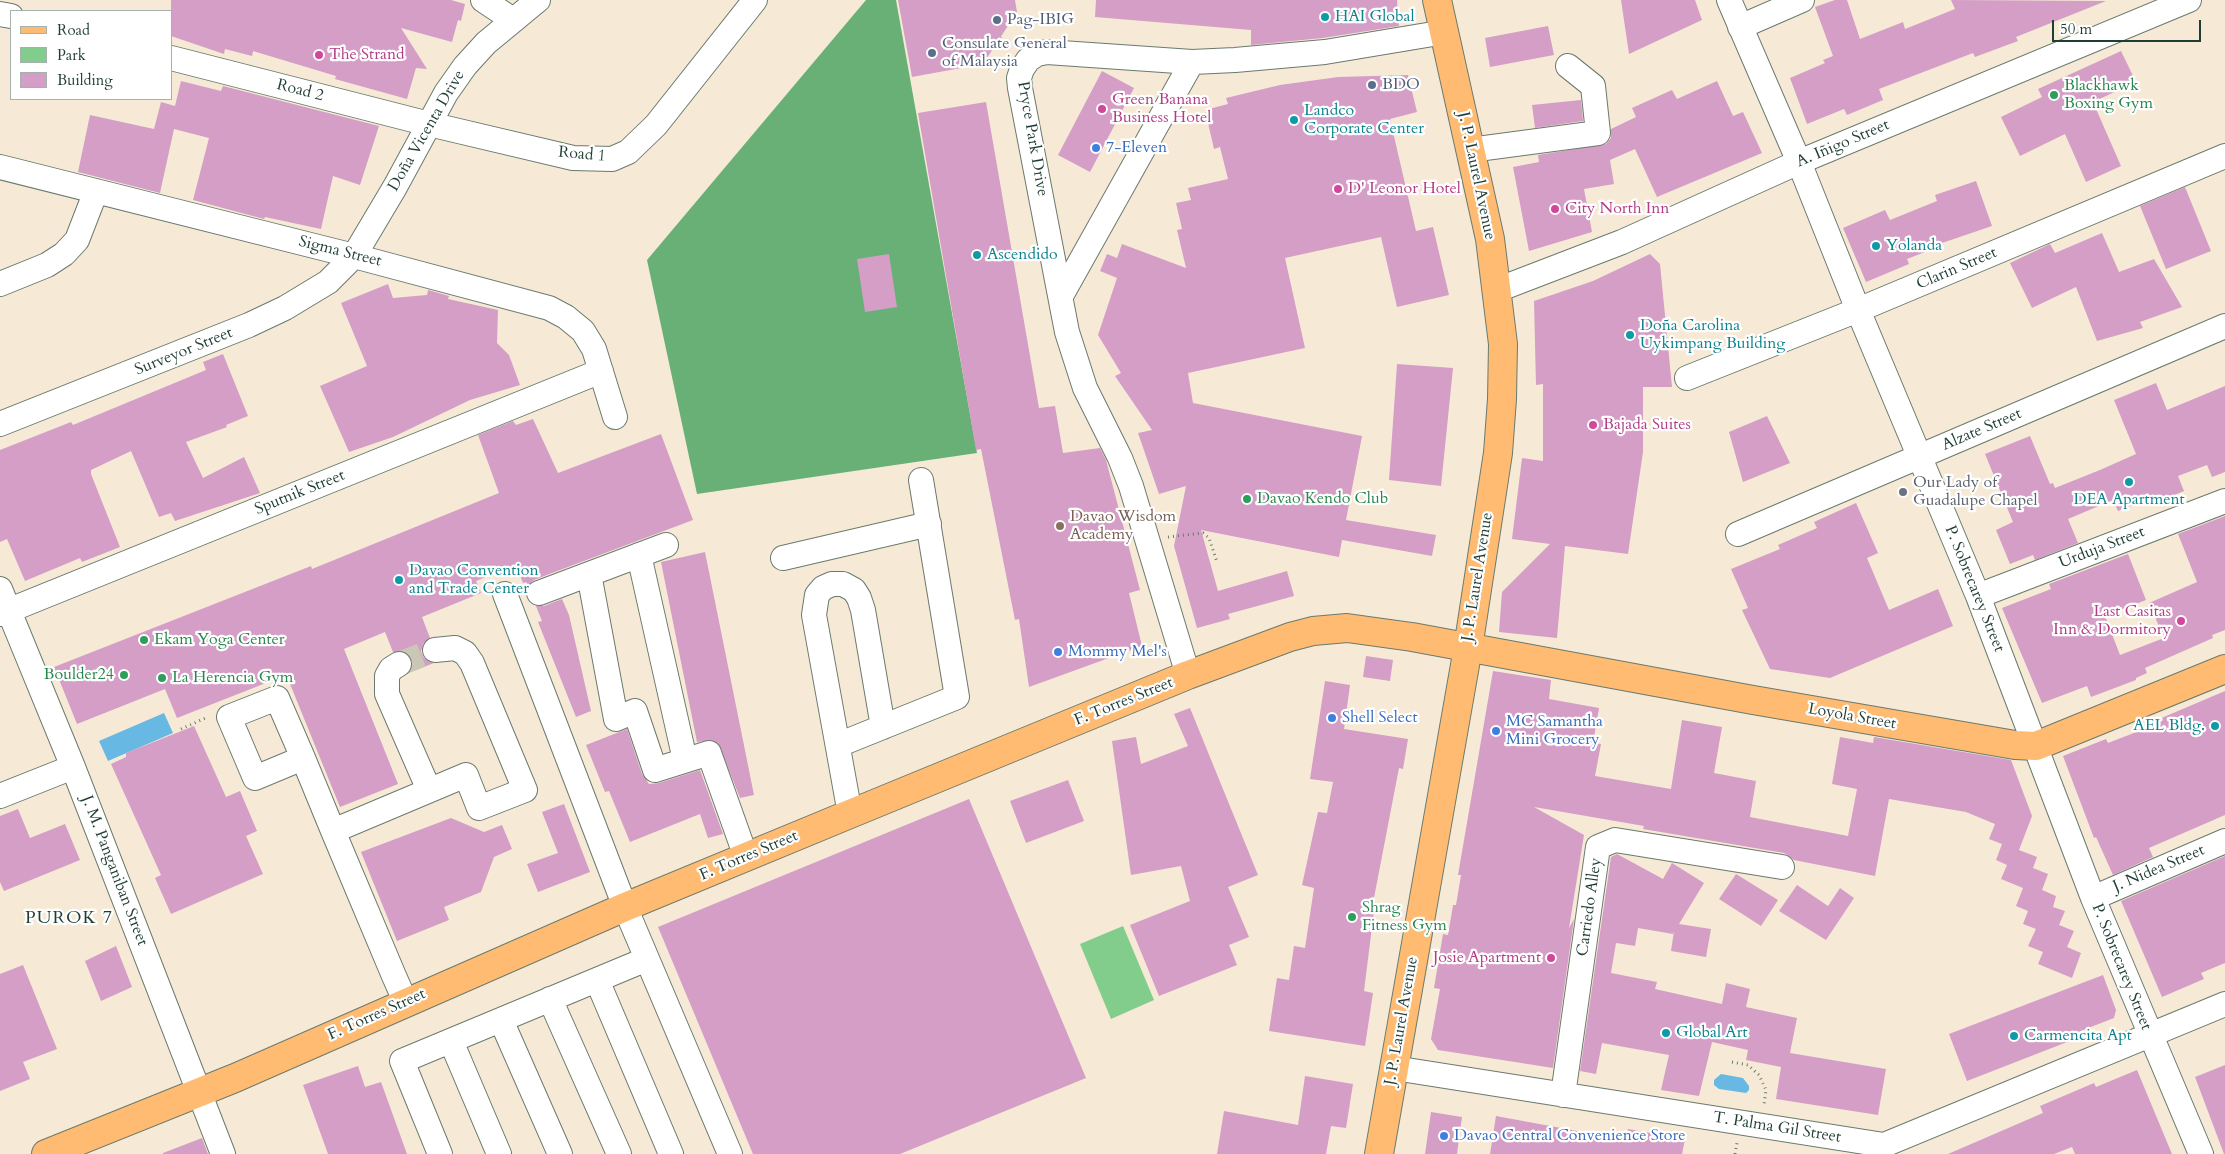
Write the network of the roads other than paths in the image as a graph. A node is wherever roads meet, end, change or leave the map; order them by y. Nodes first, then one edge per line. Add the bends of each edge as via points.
1 (483, 0) edge
2 (538, 0) edge
3 (755, 0) edge
4 (1437, 0) edge
5 (1729, 0) edge
6 (1802, 0) edge
7 (2189, 0) edge
8 (513, 20) junction
9 (1740, 26) junction
10 (1444, 32) junction
11 (172, 58) edge
12 (1192, 62) junction
13 (1568, 66) dead end
14 (429, 124) junction
15 (1470, 150) junction
16 (2225, 156) edge
17 (1799, 162) junction
18 (0, 167) edge
19 (96, 191) junction
20 (354, 256) junction
21 (0, 284) edge
22 (1497, 290) junction
23 (1061, 296) junction
24 (1858, 310) junction
25 (2225, 326) edge
26 (601, 370) junction
27 (1687, 378) dead end
28 (615, 417) dead end
29 (0, 424) edge
30 (1920, 456) junction
31 (921, 480) dead end
32 (2225, 500) edge
33 (929, 524) junction
34 (1738, 534) dead end
35 (666, 545) dead end
36 (824, 548) junction
37 (640, 555) junction
38 (783, 558) dead end
39 (589, 574) junction
40 (832, 584) junction
41 (0, 589) edge
42 (538, 593) dead end
43 (505, 594) dead end
44 (1978, 596) junction
45 (4, 613) edge
46 (1468, 648) junction
47 (435, 650) tunnel mouth
48 (399, 664) tunnel mouth
49 (2225, 669) edge
50 (1188, 675) junction
51 (883, 727) junction
52 (838, 745) junction
53 (2036, 746) junction
54 (303, 758) junction
55 (685, 760) junction
56 (73, 766) junction
57 (429, 790) junction
58 (0, 796) edge
59 (850, 814) junction
60 (334, 831) junction
61 (2225, 841) edge
62 (746, 857) junction
63 (1782, 867) dead end
64 (2093, 898) junction
65 (625, 908) junction
66 (647, 959) junction
67 (597, 980) junction
68 (550, 1000) junction
69 (406, 1003) junction
70 (2225, 1004) edge
71 (501, 1020) junction
72 (2149, 1034) junction
73 (451, 1041) junction
74 (1394, 1068) junction
75 (199, 1092) junction
76 (1564, 1094) junction
77 (1882, 1149) edge
78 (46, 1154) edge
79 (223, 1154) edge
80 (440, 1154) edge
81 (499, 1154) edge
82 (560, 1154) edge
83 (619, 1154) edge
84 (671, 1154) edge
85 (730, 1154) edge
86 (1379, 1154) edge
87 (2201, 1154) edge

1 - 8 street
2 - 8 street, Doña Vicenta Drive
3 - 14 street, Road 1 via 646,136 628,152 612,159 573,158
4 - 10 main road, J. P. Laurel Avenue
5 - 9 street, P. Sobrecarey Street
6 - 9 street
7 - 17 street, A. Iñigo Street
8 - 14 street, Doña Vicenta Drive via 464,66
9 - 17 street, P. Sobrecarey Street
10 - 12 street, Pryce Park Drive via 1283,57
10 - 15 main road, J. P. Laurel Avenue
11 - 14 street, Road 2
12 - 23 street
12 - 23 street, Pryce Park Drive via 1047,52 1028,60 1022,69 1020,88
13 - 15 street via 1593,86 1598,133
14 - 20 street, Doña Vicenta Drive
15 - 22 main road, J. P. Laurel Avenue via 1490,239
16 - 24 street, Clarin Street
17 - 22 street, A. Iñigo Street via 1622,242
17 - 24 street, P. Sobrecarey Street
18 - 19 street, Sigma Street
19 - 20 street, Sigma Street
19 - 21 street via 77,240 64,254 47,266
20 - 26 street, Sigma Street via 549,308 583,331
20 - 29 street, Surveyor Street via 328,282 285,308 130,374
22 - 46 main road, J. P. Laurel Avenue via 1503,344 1498,453
23 - 50 street, Pryce Park Drive via 1067,332 1085,388 1120,458
24 - 27 street, Clarin Street
24 - 30 street, P. Sobrecarey Street
25 - 30 street, Alzate Street
26 - 28 street, Sigma Street
26 - 45 street, Sputnik Street
30 - 34 street, Alzate Street
30 - 44 street, P. Sobrecarey Street
31 - 33 street
32 - 44 street, Urduja Street
33 - 36 street
33 - 51 street via 957,696
35 - 37 street
36 - 38 street
36 - 40 street
37 - 39 street
37 - 55 street
39 - 42 street
39 - 55 street via 616,719 635,711 655,770
40 - 51 street via 843,584 854,590 859,598
40 - 52 street via 817,595 814,614
41 - 45 street, J. M. Panganiban Street
43 - 65 street
44 - 53 street, P. Sobrecarey Street
45 - 56 street, J. M. Panganiban Street
46 - 50 main road, F. Torres Street via 1360,629 1323,629 1290,637
46 - 53 main road, Loyola Street via 1753,700
46 - 74 main road, J. P. Laurel Avenue
47 - 57 street via 455,648 465,653 480,680 524,790 479,808 466,775
48 - 57 street via 391,669 386,686
49 - 53 main road, Loyola Street
50 - 59 main road, F. Torres Street
51 - 52 street
52 - 59 street
53 - 64 street, P. Sobrecarey Street
54 - 54 street via 255,778 229,717 277,698
54 - 60 street
55 - 62 street via 709,753
56 - 58 street
56 - 75 street, J. M. Panganiban Street
57 - 60 street
59 - 62 main road, F. Torres Street
60 - 69 street
61 - 64 street, J. Nidea Street
62 - 65 main road, F. Torres Street
63 - 76 street, Carriedo Alley via 1615,840 1598,847
64 - 72 street, P. Sobrecarey Street
65 - 66 street
65 - 69 main road, F. Torres Street
66 - 67 street
66 - 85 street
67 - 68 street
67 - 84 street
68 - 71 street
68 - 83 street
69 - 75 main road, F. Torres Street
70 - 72 street, T. Palma Gil Street
71 - 73 street
71 - 82 street
72 - 77 street, T. Palma Gil Street
72 - 87 street, P. Sobrecarey Street
73 - 80 street via 402,1061
73 - 81 street
74 - 76 street, T. Palma Gil Street
74 - 86 main road, J. P. Laurel Avenue
75 - 78 main road, F. Torres Street
75 - 79 street, J. M. Panganiban Street
76 - 77 street, T. Palma Gil Street via 1760,1125

